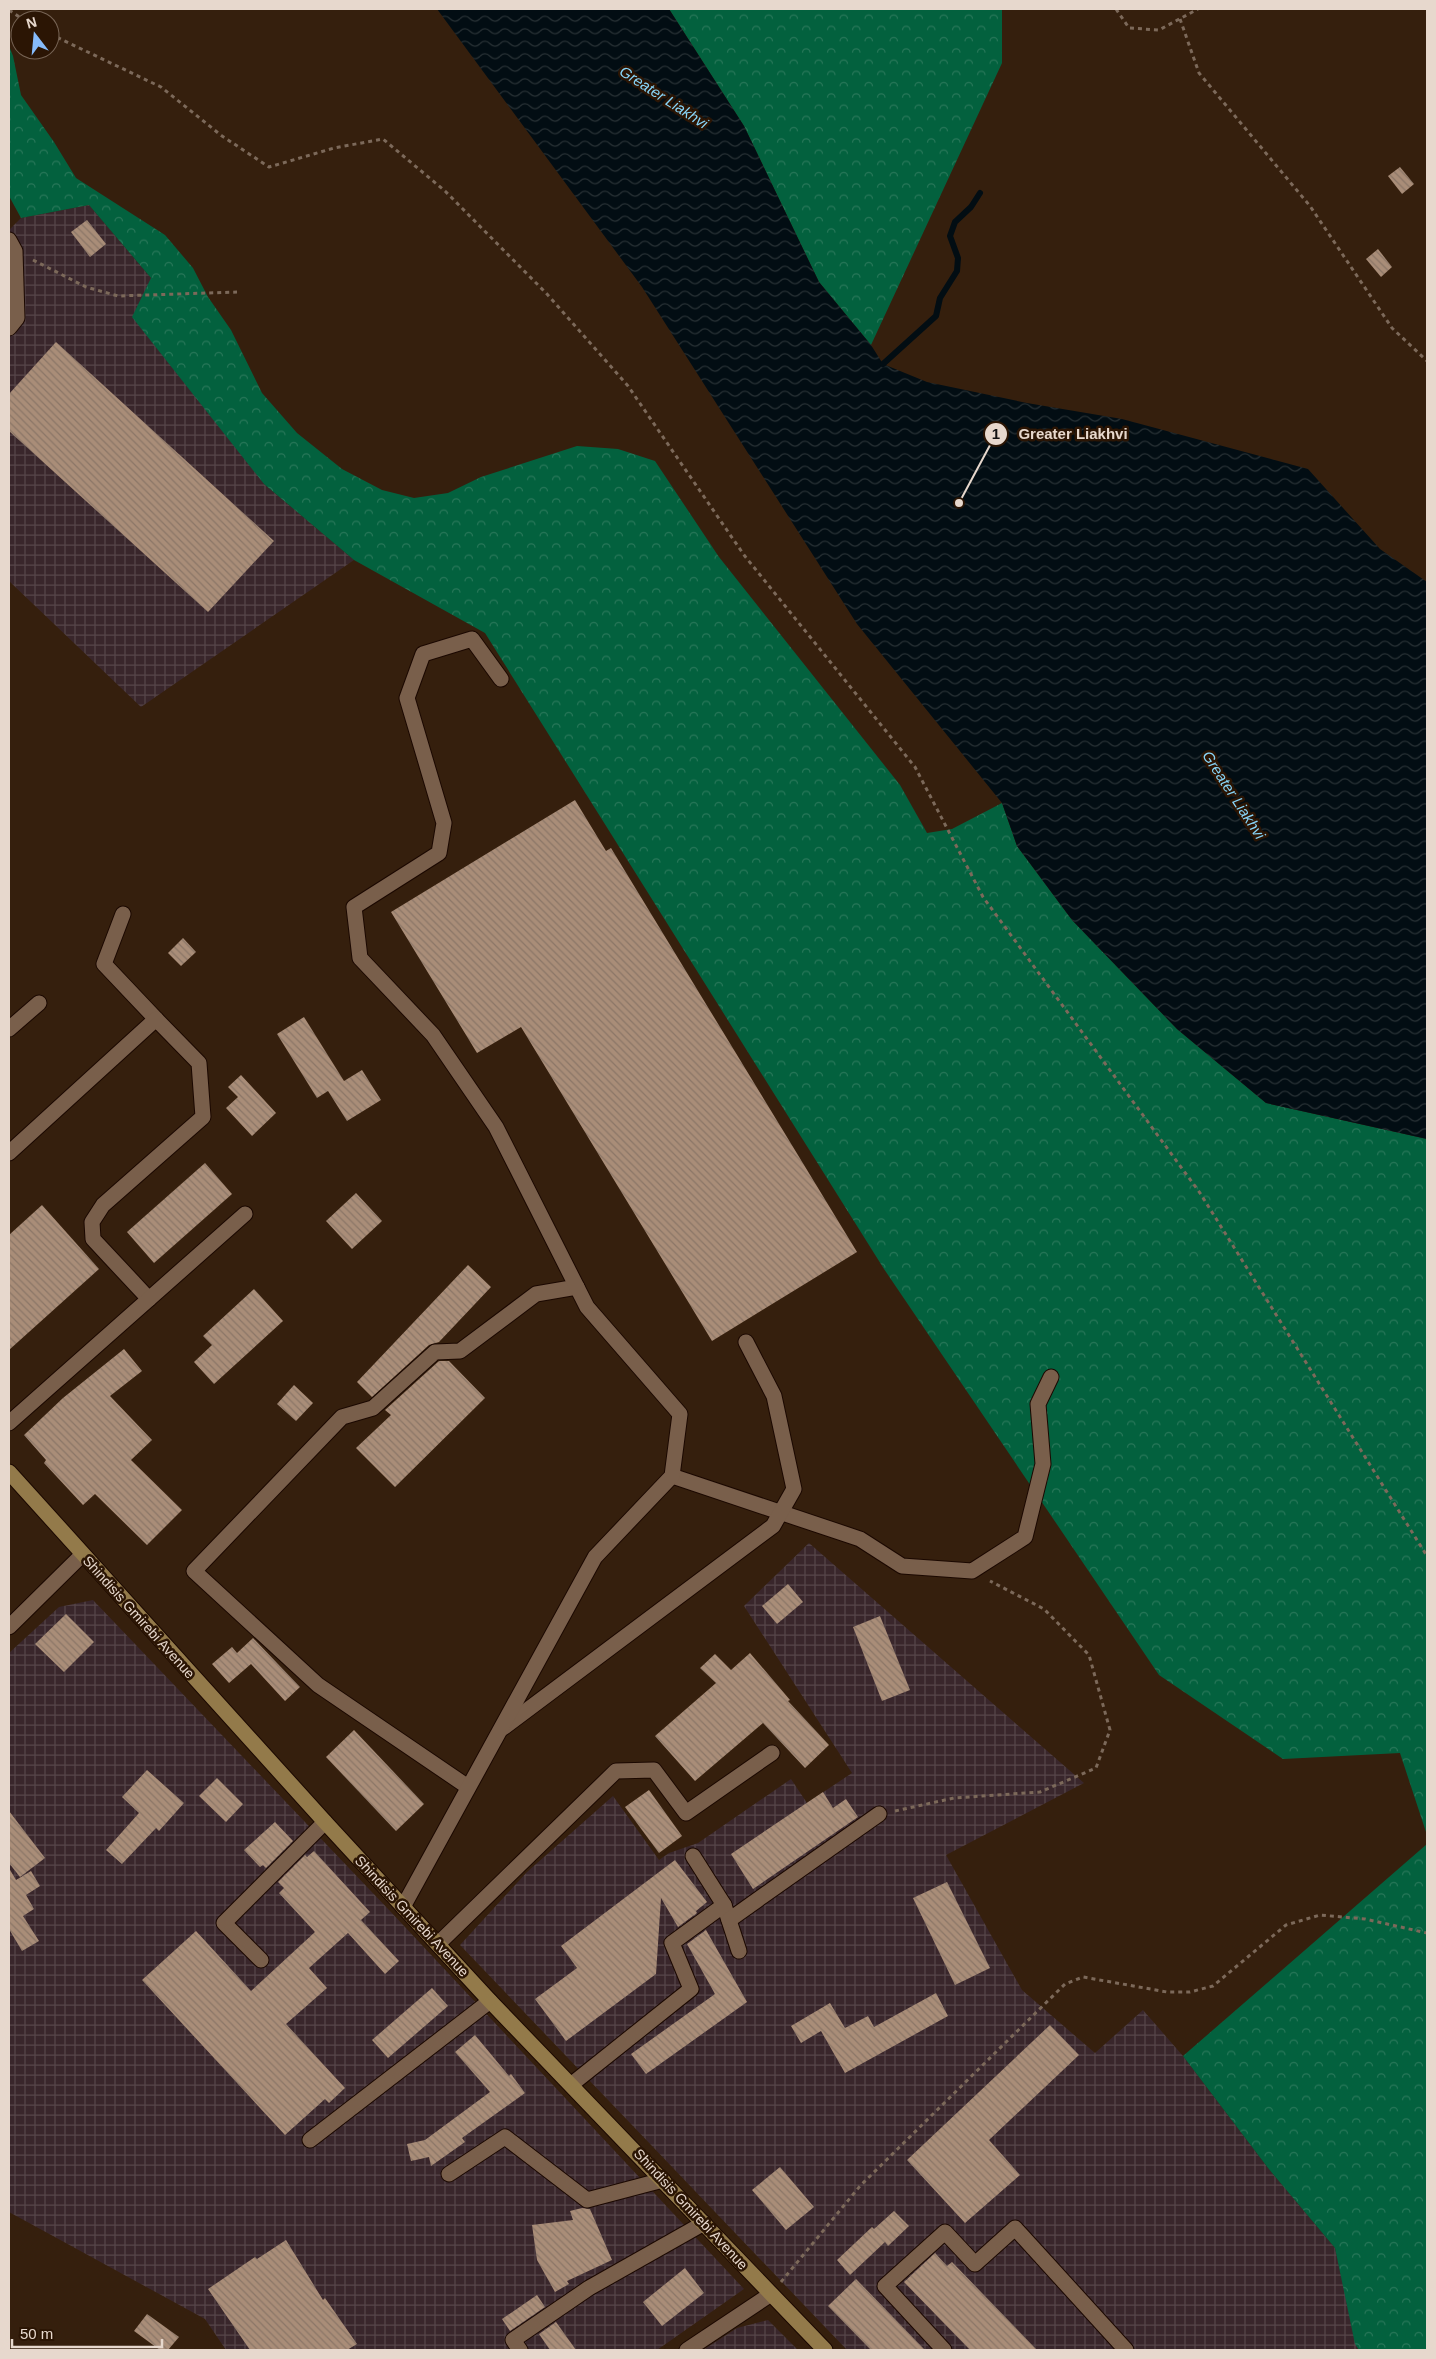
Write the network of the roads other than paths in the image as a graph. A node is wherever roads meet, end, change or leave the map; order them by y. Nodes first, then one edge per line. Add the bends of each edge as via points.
1 (12, 245) edge
2 (9, 328) edge
3 (501, 679) dead end
4 (123, 914) dead end
5 (39, 1002) dead end
6 (156, 1019) junction
7 (9, 1029) edge
8 (9, 1153) edge
9 (245, 1214) dead end
10 (577, 1287) junction
11 (149, 1299) junction
12 (746, 1342) dead end
13 (1051, 1377) dead end
14 (9, 1424) edge
15 (9, 1472) edge
16 (672, 1476) junction
17 (782, 1511) junction
18 (82, 1555) junction
19 (9, 1627) edge
20 (498, 1732) junction
21 (772, 1753) dead end
22 (468, 1787) junction
23 (879, 1814) road end
24 (325, 1822) junction
25 (693, 1856) dead end
26 (724, 1905) junction
27 (403, 1907) junction
28 (729, 1920) junction
29 (438, 1944) junction
30 (740, 1951) dead end
31 (261, 1960) dead end
32 (490, 2000) junction
33 (572, 2084) junction
34 (310, 2140) dead end
35 (449, 2174) dead end
36 (663, 2180) junction
37 (704, 2223) junction
38 (771, 2294) junction
39 (520, 2350) edge
40 (687, 2350) edge
41 (825, 2350) edge
42 (944, 2350) edge
43 (1126, 2350) edge

1 - 2 street via 17,318
3 - 10 street via 472,638 424,654 407,698 444,823 439,853 354,907 360,958 433,1035 496,1128
4 - 6 street via 104,964
5 - 7 street
6 - 8 street
6 - 11 street via 199,1064 203,1117 103,1205 92,1222 93,1239
9 - 11 street
10 - 16 street via 587,1307 680,1414
10 - 22 street via 536,1294 460,1351 435,1352 373,1408 342,1418 194,1572 318,1685
11 - 14 street
12 - 17 street via 774,1396 794,1489
13 - 17 street via 1038,1404 1043,1464 1025,1538 972,1571 902,1566 860,1539
15 - 18 main road, Shindisis Gmirebi Avenue
16 - 17 street
16 - 20 street via 596,1557
17 - 20 street via 773,1526
18 - 19 street
18 - 24 main road, Shindisis Gmirebi Avenue
20 - 22 street
21 - 29 street via 686,1813 654,1770 616,1771
22 - 27 street
23 - 28 street
24 - 27 main road, Shindisis Gmirebi Avenue
24 - 31 street via 224,1923
25 - 26 street
26 - 28 street
26 - 33 street via 672,1943 691,1989
27 - 29 main road, Shindisis Gmirebi Avenue
28 - 30 street
29 - 32 main road, Shindisis Gmirebi Avenue
32 - 33 main road, Shindisis Gmirebi Avenue
32 - 34 street
33 - 36 main road, Shindisis Gmirebi Avenue
35 - 36 street via 505,2137 587,2200
36 - 37 main road, Shindisis Gmirebi Avenue
37 - 38 main road, Shindisis Gmirebi Avenue
37 - 39 street via 589,2288 513,2340
38 - 40 street
38 - 41 main road, Shindisis Gmirebi Avenue
42 - 43 street via 886,2286 945,2232 975,2264 1015,2228

